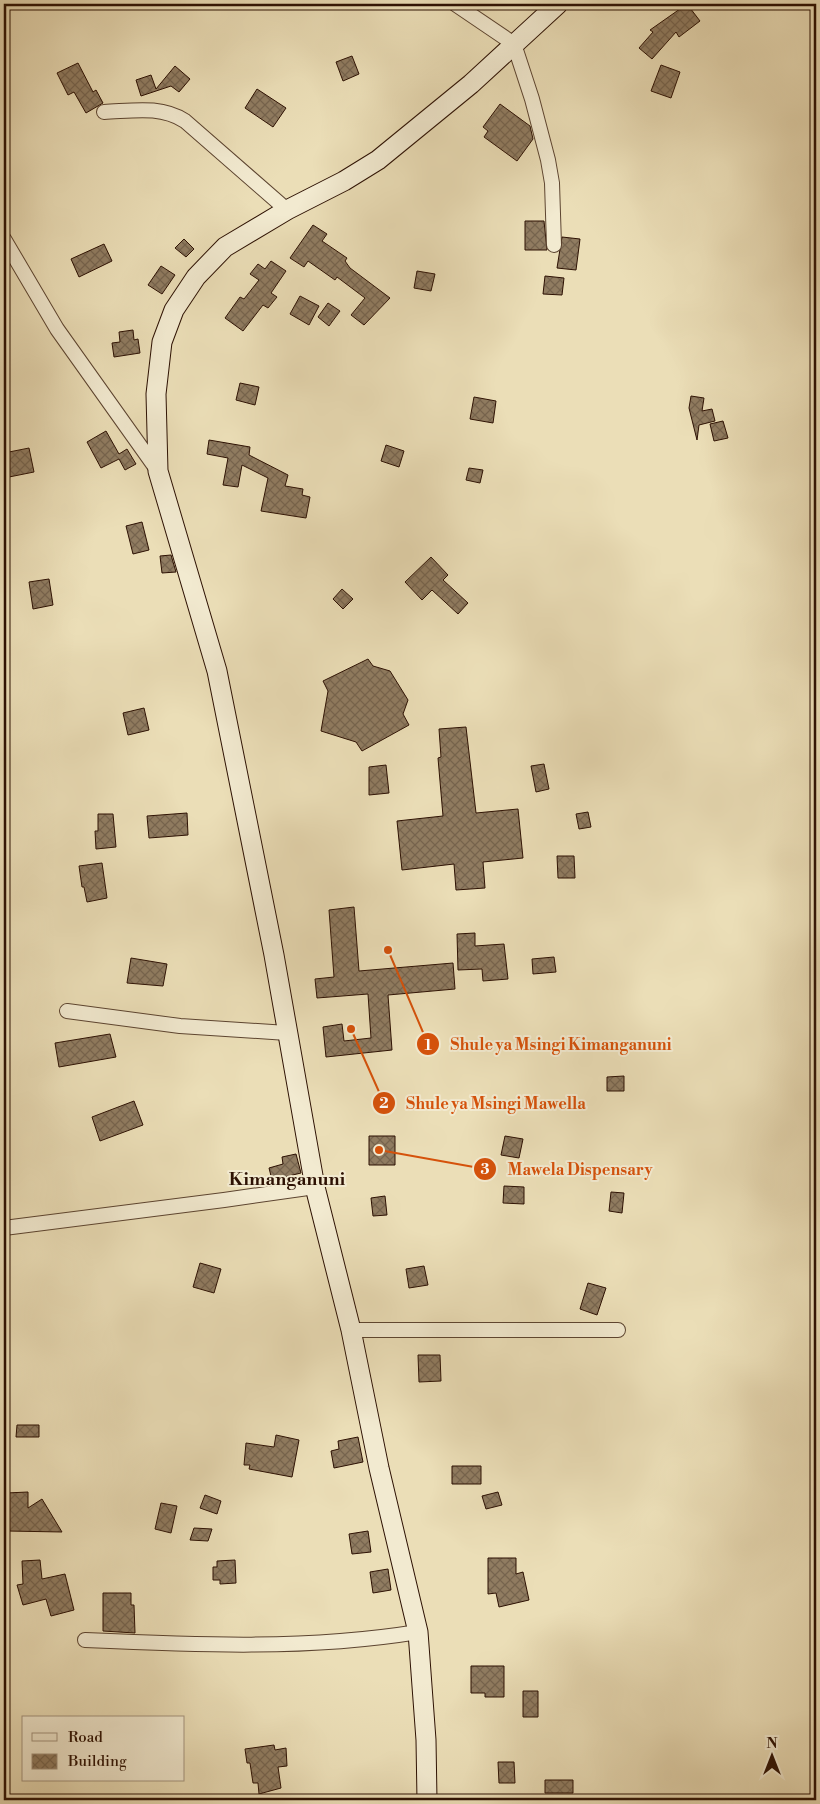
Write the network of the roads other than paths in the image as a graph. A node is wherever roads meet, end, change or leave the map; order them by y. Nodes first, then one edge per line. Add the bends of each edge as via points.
1 (455, 4) edge
2 (558, 4) edge
3 (514, 44) junction
4 (104, 112) dead end
5 (287, 210) junction
6 (4, 239) edge
7 (554, 246) dead end
8 (158, 471) junction
9 (67, 1011) dead end
10 (287, 1033) junction
11 (315, 1187) junction
12 (4, 1228) edge
13 (352, 1330) junction
14 (618, 1330) dead end
15 (418, 1632) junction
16 (85, 1640) dead end
17 (427, 1800) edge

1 - 3 street
2 - 3 street
3 - 5 street via 450,102 378,160
3 - 7 street via 548,160
4 - 5 street via 161,110 174,114
5 - 8 street via 225,247 196,277 174,310 162,342 156,394
6 - 8 street via 57,329
8 - 10 street via 217,671
9 - 10 street via 180,1026
10 - 11 street
11 - 12 street
11 - 13 street
13 - 14 street
13 - 15 street via 379,1468
15 - 16 street via 374,1640 283,1645
15 - 17 street

